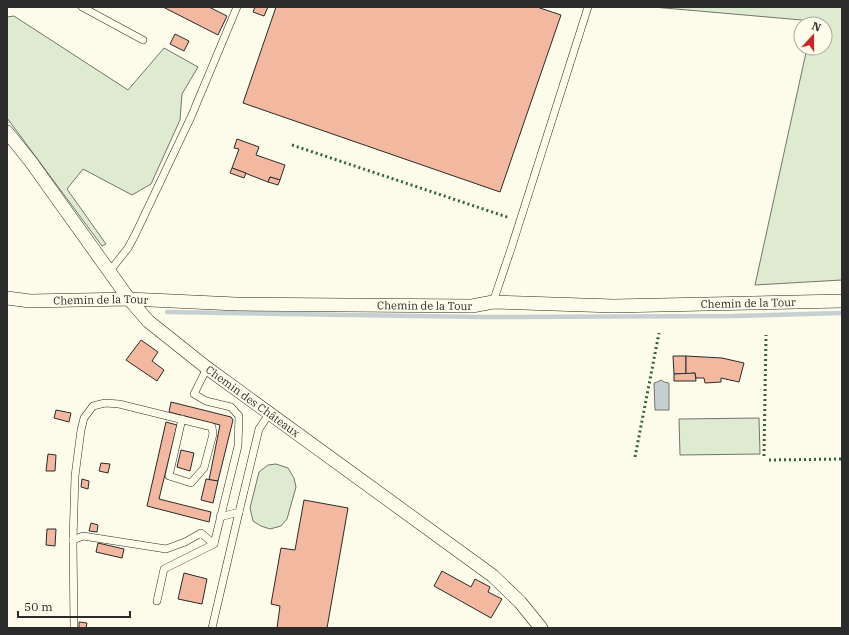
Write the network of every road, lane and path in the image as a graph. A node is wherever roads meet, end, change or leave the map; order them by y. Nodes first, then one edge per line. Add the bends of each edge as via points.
1 (82, 7) edge
2 (237, 7) edge
3 (588, 7) edge
4 (143, 40) dead end
5 (7, 132) edge
6 (109, 272) junction
7 (7, 298) edge
8 (129, 299) junction
9 (842, 301) edge
10 (493, 302) junction
11 (207, 368) junction
12 (269, 414) junction
13 (182, 419) junction
14 (238, 512) junction
15 (220, 518) junction
16 (73, 540) junction
17 (214, 544) junction
18 (158, 601) dead end
19 (74, 628) edge
20 (212, 628) edge
21 (541, 628) edge

1 - 4 lane
2 - 6 lane via 190,117 135,235
3 - 10 lane
5 - 6 street, Chemin des Châteaux
6 - 8 street, Chemin des Châteaux
7 - 8 street, Chemin de la Tour via 30,301
8 - 10 street, Chemin de la Tour via 244,304 472,306
8 - 11 street, Chemin des Châteaux via 148,321
9 - 10 street, Chemin de la Tour via 614,306
11 - 12 street, Chemin des Châteaux
11 - 15 lane via 194,394 206,401 231,407 239,416 238,446
12 - 14 lane via 259,429
12 - 21 street, Chemin des Châteaux via 493,576 520,602
13 - 13 lane via 212,427 213,434 204,468 191,483 169,476
13 - 16 lane via 119,404 105,403 93,406 84,418 81,430 75,476
14 - 15 lane
14 - 20 lane
15 - 17 lane
16 - 17 lane via 83,536 166,549 201,533
16 - 19 lane
17 - 18 lane via 164,569

